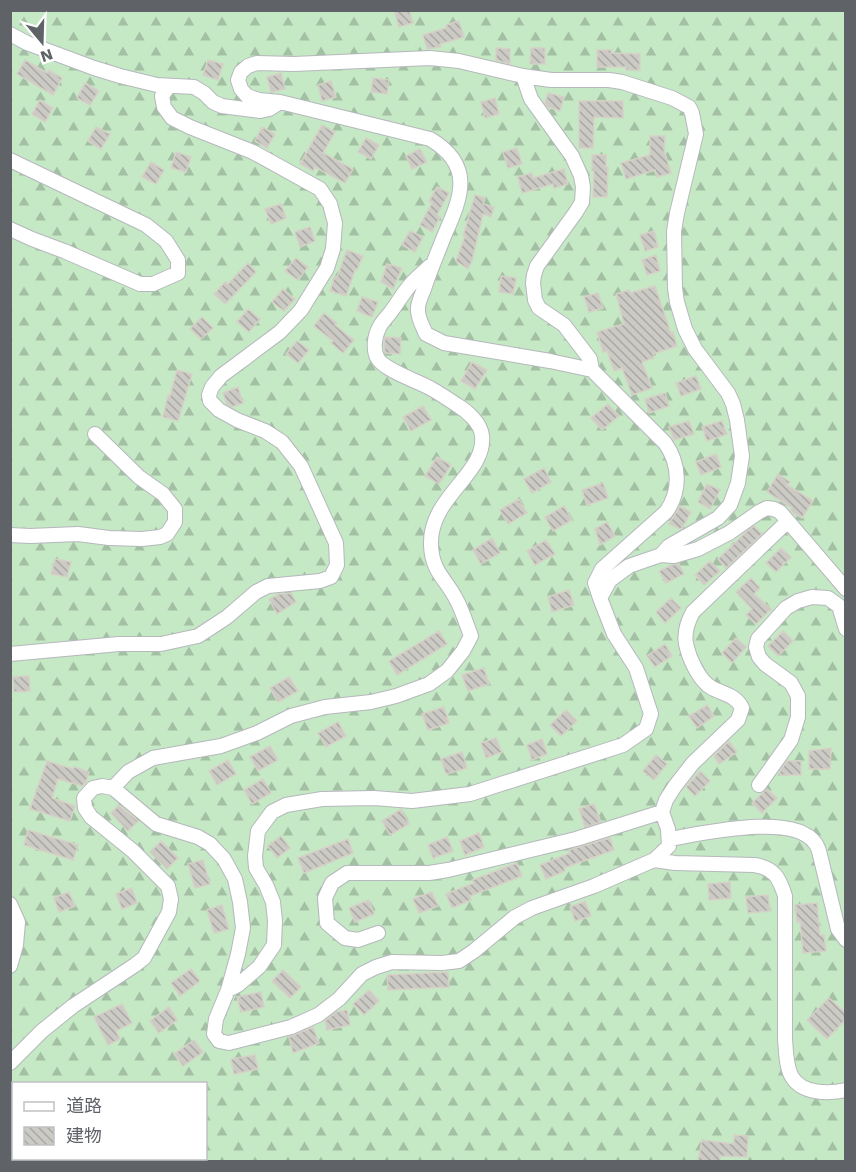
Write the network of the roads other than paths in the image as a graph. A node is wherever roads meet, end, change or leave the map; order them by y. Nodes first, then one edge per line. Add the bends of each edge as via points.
1 (10, 34) edge
2 (523, 76) junction
3 (169, 86) junction
4 (280, 102) junction
5 (10, 160) edge
6 (10, 229) edge
7 (433, 263) junction
8 (592, 370) junction
9 (95, 434) dead end
10 (788, 521) junction
11 (10, 535) edge
12 (661, 555) junction
13 (846, 589) edge
14 (600, 598) junction
15 (846, 629) edge
16 (10, 654) edge
17 (759, 785) dead end
18 (113, 788) junction
19 (662, 812) junction
20 (669, 839) junction
21 (654, 860) junction
22 (10, 903) edge
23 (378, 933) dead end
24 (846, 940) edge
25 (10, 966) edge
26 (228, 990) junction
27 (10, 1063) edge
28 (846, 1090) edge

1 - 3 street via 94,68
2 - 4 street via 430,58 257,63 242,72 238,80 247,96
2 - 8 street via 531,99 572,156 583,187 582,202 537,266 535,300 539,308 564,325 590,359
2 - 12 street via 622,82 672,98 692,113 695,141 674,231 677,302 695,349 733,404 742,456 730,505 718,518 669,546
3 - 4 street via 194,87 213,102 242,109 269,110
3 - 16 street via 162,96 172,117 284,169 320,189 330,204 335,224 333,249 327,268 301,310 280,332 221,376 209,394 219,410 282,442 301,466 336,543 337,565 331,577 320,581 268,586 256,592 198,636 161,644
4 - 7 street via 429,139 448,152 459,174 460,194
5 - 6 street via 146,225 166,241 178,260 178,273 153,284 140,284
7 - 8 street via 418,308 426,334 444,343
7 - 18 street via 411,284 379,328 375,350 386,367 431,388 465,410 482,435 480,454 432,525 434,562 455,597 471,636 463,651 447,671 429,684 371,702 325,707 291,716 221,746 153,758 128,771
8 - 14 street via 665,443 676,467 673,502 602,569 596,584
9 - 11 street via 175,509 175,522 167,534 142,539 78,534
10 - 12 street via 780,512 767,508 698,549 674,556
10 - 13 street
10 - 19 street via 688,621 686,643 694,668 704,682 727,693 742,708 733,726 675,786
12 - 14 street via 629,566 610,580
14 - 26 street via 614,634 636,668 651,714 646,729 623,745 470,794 412,801 322,799 286,805 272,812 258,831 255,856 256,868 273,902 273,945 259,967
15 - 17 street via 839,606 828,598 812,597 786,608 758,639 759,657 791,683 798,696 798,717 791,740
18 - 26 street via 156,824 198,837 224,859 235,879 243,928
18 - 27 street via 93,788 84,798 85,808 168,886 169,912 144,958 73,1006
19 - 20 street
19 - 23 street via 576,839 448,870 347,873 332,883 325,898 327,923 345,938 358,940
20 - 21 street via 669,846
20 - 24 street via 751,826 801,832 814,841 819,851 838,929
21 - 26 street via 531,908 459,961 392,962 376,967 362,974 318,1015 272,1033 229,1043 219,1041 214,1034 216,1018
21 - 28 street via 753,865 774,873 785,896 785,1039 792,1078 803,1087 820,1092
22 - 25 street via 18,922

